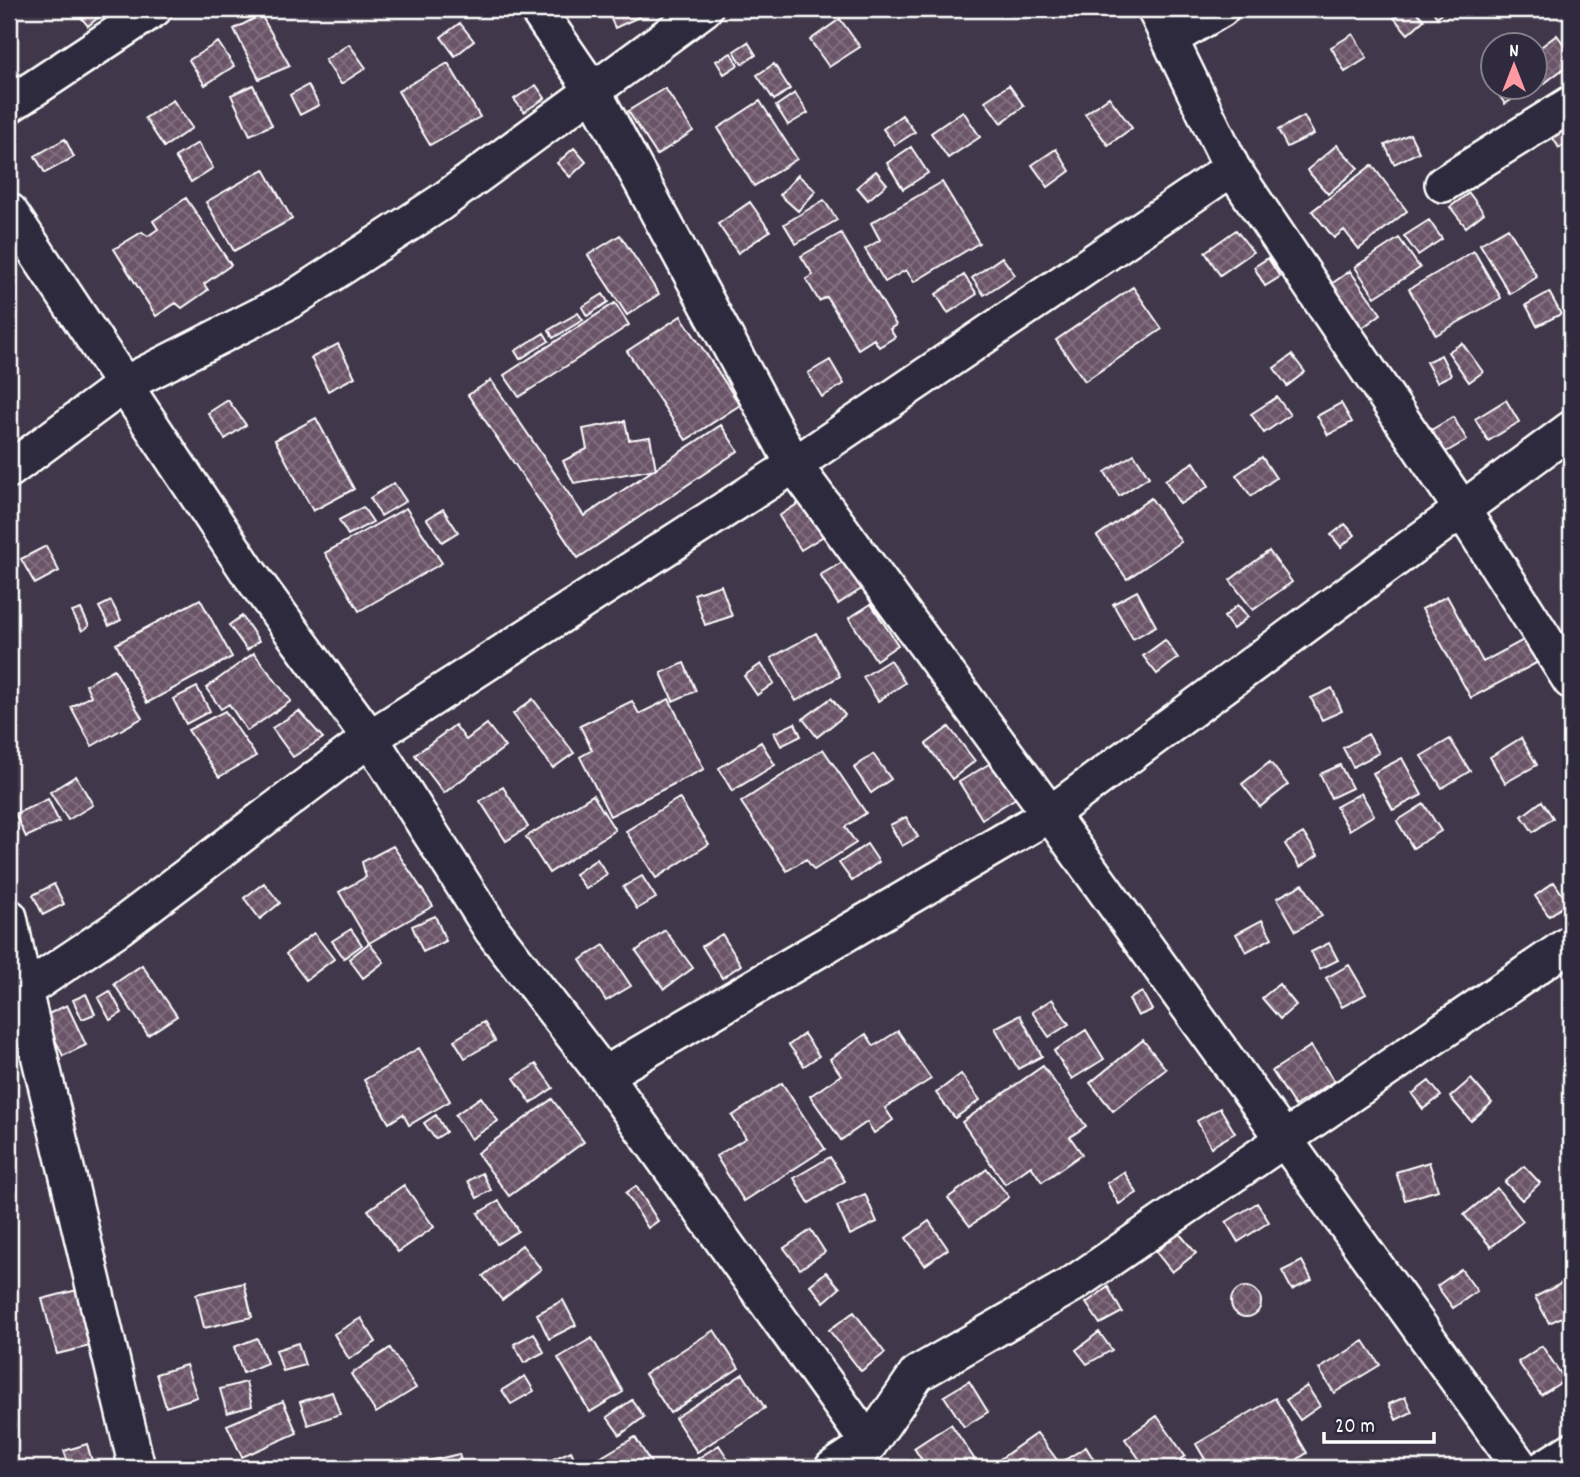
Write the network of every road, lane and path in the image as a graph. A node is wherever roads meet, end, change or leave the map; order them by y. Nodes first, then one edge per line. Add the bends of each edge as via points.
1 (154, 9) edge
2 (537, 9) edge
3 (704, 9) edge
4 (1221, 9) edge
5 (1162, 24) edge
6 (593, 92) junction
7 (1571, 104) edge
8 (9, 105) edge
9 (1232, 168) junction
10 (1443, 184) dead end
11 (9, 211) edge
12 (125, 384) junction
13 (1571, 429) edge
14 (794, 466) junction
15 (9, 470) edge
16 (1461, 508) junction
17 (1571, 681) edge
18 (370, 738) junction
19 (1050, 814) junction
20 (9, 917) edge
21 (1571, 943) edge
22 (16, 998) edge
23 (604, 1075) junction
24 (1284, 1139) junction
25 (869, 1444) junction
26 (1571, 1451) edge
27 (137, 1468) edge
28 (832, 1468) edge
29 (1521, 1468) edge
30 (1544, 1468) edge

1 - 8 street
2 - 6 street
3 - 6 street
4 - 5 street
5 - 9 street
6 - 12 street via 440,203 290,300
6 - 14 street
7 - 10 street
9 - 14 street
9 - 16 street
11 - 12 street
12 - 15 street
12 - 18 street via 247,570
13 - 16 street
14 - 18 street
14 - 19 street
16 - 17 street
16 - 19 street
18 - 22 street via 118,928
18 - 23 street via 492,930
19 - 23 street
19 - 24 street
20 - 22 street
21 - 24 street
22 - 27 street
23 - 25 street
24 - 25 street via 1073,1284 917,1374
24 - 29 street
25 - 28 street
26 - 30 street

